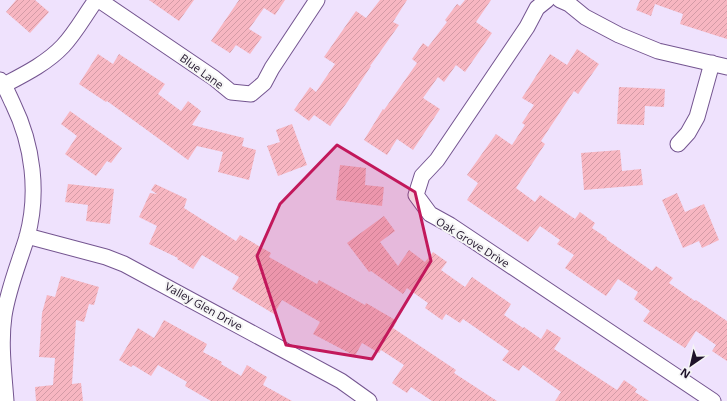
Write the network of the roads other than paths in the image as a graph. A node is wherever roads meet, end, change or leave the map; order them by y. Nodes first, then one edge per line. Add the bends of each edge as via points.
1 (97, 0) edge
2 (317, 0) edge
3 (547, 0) edge
4 (560, 0) edge
5 (712, 63) junction
6 (727, 67) edge
7 (2, 83) edge
8 (678, 144) dead end
9 (27, 236) junction
10 (6, 401) edge
11 (369, 401) edge
12 (712, 401) edge

1 - 2 street, Blue Lane via 231,92 251,94 264,84
1 - 7 street via 63,46 48,60
3 - 12 street, Oak Grove Drive via 537,8 438,160 422,176 416,195 430,214
4 - 5 street via 619,35 658,51
5 - 6 street
5 - 8 street via 697,116 688,133
7 - 9 street via 16,110 30,154 32,194
9 - 10 street via 4,317
9 - 11 street, Valley Glen Drive via 106,257 144,273 341,381

